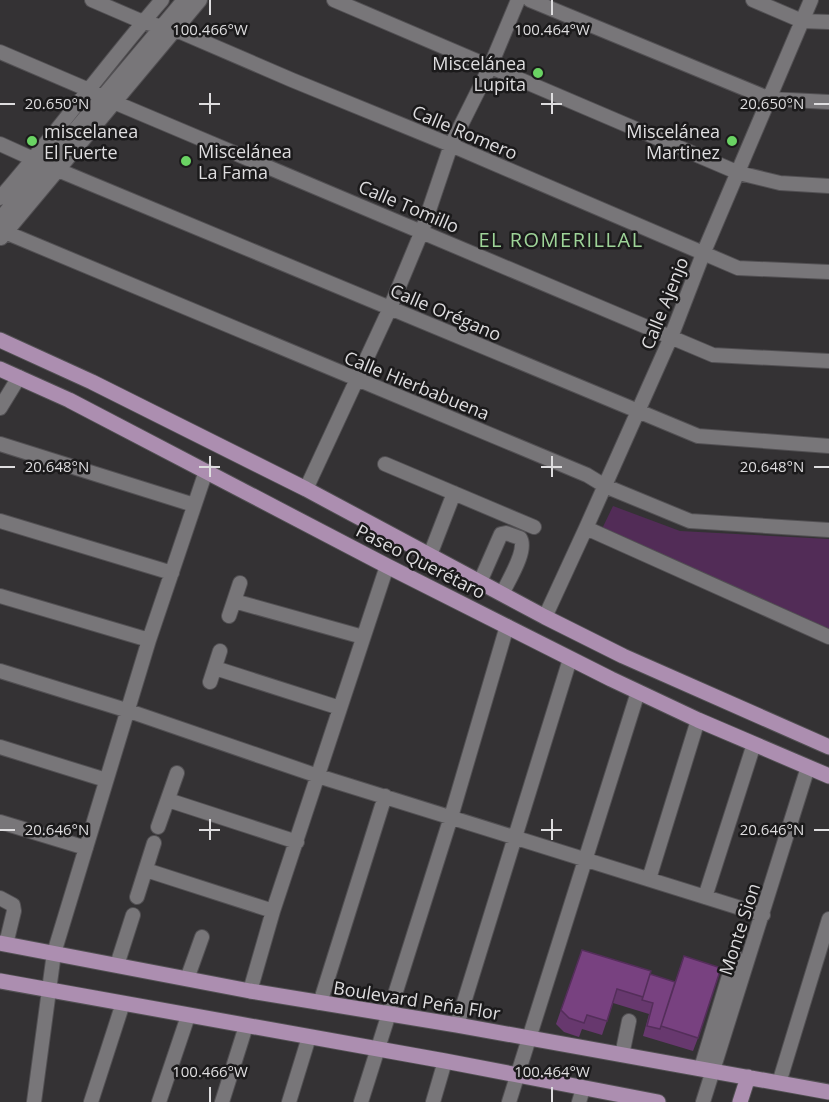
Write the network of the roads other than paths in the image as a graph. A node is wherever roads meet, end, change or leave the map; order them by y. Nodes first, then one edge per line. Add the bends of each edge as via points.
1 (92, 0) edge
2 (162, 0) edge
3 (184, 0) edge
4 (200, 0) edge
5 (334, 0) edge
6 (518, 0) edge
7 (530, 0) edge
8 (753, 0) edge
9 (811, 0) edge
10 (802, 21) junction
11 (143, 22) junction
12 (829, 22) edge
13 (161, 27) junction
14 (176, 30) junction
15 (0, 52) edge
16 (490, 67) junction
17 (89, 89) junction
18 (770, 99) junction
19 (110, 100) junction
20 (829, 102) edge
21 (0, 144) edge
22 (451, 145) junction
23 (46, 165) junction
24 (739, 174) junction
25 (829, 186) edge
26 (0, 198) edge
27 (0, 219) edge
28 (422, 231) junction
29 (2, 234) edge
30 (704, 254) junction
31 (829, 272) edge
32 (390, 308) junction
33 (671, 337) junction
34 (0, 340) edge
35 (829, 361) edge
36 (0, 369) edge
37 (19, 377) junction
38 (356, 380) junction
39 (0, 408) edge
40 (638, 412) junction
41 (0, 444) edge
42 (829, 446) edge
43 (385, 464) dead end
44 (206, 471) junction
45 (605, 486) junction
46 (306, 489) junction
47 (454, 493) junction
48 (194, 505) junction
49 (0, 520) edge
50 (534, 527) dead end
51 (586, 528) junction
52 (829, 530) edge
53 (430, 555) junction
54 (387, 566) junction
55 (172, 573) junction
56 (480, 582) junction
57 (240, 583) dead end
58 (502, 594) junction
59 (0, 596) edge
60 (234, 601) junction
61 (229, 616) dead end
62 (544, 617) junction
63 (507, 626) junction
64 (363, 637) junction
65 (829, 637) edge
66 (149, 640) junction
67 (220, 651) dead end
68 (623, 656) junction
69 (570, 659) junction
70 (215, 668) junction
71 (0, 671) edge
72 (611, 679) junction
73 (210, 682) dead end
74 (638, 692) junction
75 (340, 708) junction
76 (129, 711) junction
77 (698, 720) junction
78 (753, 744) junction
79 (0, 747) edge
80 (829, 747) edge
81 (808, 767) junction
82 (177, 772) dead end
83 (318, 776) junction
84 (829, 776) edge
85 (106, 780) junction
86 (385, 796) junction
87 (168, 800) junction
88 (451, 817) junction
89 (0, 822) edge
90 (158, 827) dead end
91 (516, 838) junction
92 (297, 842) junction
93 (154, 843) dead end
94 (86, 848) junction
95 (584, 858) junction
96 (146, 870) junction
97 (649, 879) junction
98 (137, 897) dead end
99 (705, 897) junction
100 (0, 898) edge
101 (273, 911) junction
102 (133, 915) dead end
103 (763, 915) junction
104 (829, 919) edge
105 (202, 937) dead end
106 (3, 944) edge
107 (54, 953) junction
108 (735, 956) dead end
109 (117, 965) junction
110 (187, 979) junction
111 (0, 981) edge
112 (49, 990) junction
113 (250, 991) junction
114 (123, 1003) junction
115 (320, 1003) junction
116 (388, 1015) junction
117 (188, 1016) junction
118 (629, 1021) dead end
119 (457, 1025) junction
120 (246, 1026) junction
121 (309, 1037) junction
122 (528, 1038) junction
123 (377, 1049) junction
124 (622, 1055) junction
125 (445, 1061) junction
126 (707, 1069) junction
127 (516, 1076) junction
128 (748, 1077) junction
129 (779, 1083) junction
130 (829, 1092) edge
131 (581, 1095) edge
132 (641, 1101) edge
133 (34, 1102) edge
134 (91, 1102) edge
135 (159, 1102) edge
136 (222, 1102) edge
137 (289, 1102) edge
138 (361, 1102) edge
139 (433, 1102) edge
140 (509, 1102) edge
141 (658, 1102) edge
142 (703, 1102) edge
143 (740, 1102) edge

1 - 11 street, Calle Romero
2 - 11 street
3 - 13 street
4 - 14 street
5 - 16 street
6 - 16 street
7 - 18 street
8 - 10 street
9 - 10 street, Calle Ajenjo
10 - 12 street
10 - 18 street, Calle Ajenjo
11 - 13 street, Calle Romero
11 - 17 street
13 - 14 street, Calle Romero
13 - 19 street
14 - 19 street
14 - 22 street, Calle Romero
15 - 17 street, Calle Tomillo
16 - 22 street
16 - 24 street
17 - 19 street, Calle Tomillo
17 - 23 street
18 - 20 street
18 - 24 street, Calle Ajenjo
19 - 23 street
19 - 28 street, Calle Tomillo
21 - 23 street, Calle Orégano
22 - 28 street
22 - 30 street, Calle Romero
23 - 26 street
23 - 27 street
23 - 29 street
23 - 32 street, Calle Orégano
24 - 25 street via 780,183
24 - 30 street, Calle Ajenjo
28 - 32 street
28 - 33 street, Calle Tomillo
29 - 38 street, Calle Hierbabuena
30 - 31 street, Calle Romero via 738,268
30 - 33 street, Calle Ajenjo
32 - 38 street
32 - 40 street, Calle Orégano
33 - 35 street, Calle Tomillo via 713,355
33 - 40 street, Calle Ajenjo
34 - 46 main road, Paseo Querétaro
36 - 37 main road, Paseo Querétaro
37 - 39 street
37 - 44 main road, Paseo Querétaro
38 - 45 street, Calle Hierbabuena via 587,475
38 - 46 street
40 - 42 street, Calle Orégano via 698,436
40 - 45 street, Calle Ajenjo
41 - 48 street
43 - 47 street
44 - 48 street
44 - 54 main road, Paseo Querétaro
45 - 51 street, Calle Ajenjo
45 - 52 street, Calle Hierbabuena via 690,521
46 - 53 main road, Paseo Querétaro
47 - 50 street
47 - 53 street
48 - 55 street
49 - 55 street
51 - 62 street, Calle Ajenjo
51 - 65 street
53 - 56 main road, Paseo Querétaro
54 - 63 main road, Paseo Querétaro
54 - 64 street
55 - 66 street
56 - 58 main road, Paseo Querétaro
56 - 58 street via 501,534 520,538 521,554
57 - 60 street
58 - 62 main road, Paseo Querétaro
59 - 66 street
60 - 61 street
60 - 64 street
62 - 68 main road, Paseo Querétaro
63 - 69 main road, Paseo Querétaro
63 - 88 street
64 - 75 street
66 - 76 street
67 - 70 street
68 - 72 main road
68 - 80 main road, Paseo Querétaro
69 - 72 main road, Paseo Querétaro
69 - 91 street
70 - 73 street
70 - 75 street
71 - 76 street
72 - 74 main road, Paseo Querétaro
74 - 77 main road, Paseo Querétaro
74 - 95 street
75 - 83 street
76 - 83 street
76 - 85 street
77 - 78 main road, Paseo Querétaro
77 - 97 street
78 - 81 main road, Paseo Querétaro
78 - 99 street
79 - 85 street
81 - 84 main road, Paseo Querétaro
81 - 103 street, Monte Sion
82 - 87 street
83 - 86 street
83 - 92 street
85 - 94 street
86 - 88 street
86 - 115 street
87 - 90 street
87 - 92 street
88 - 91 street
88 - 116 street
89 - 94 street
91 - 95 street
91 - 119 street
92 - 101 street
93 - 96 street
94 - 107 street
95 - 97 street
95 - 122 street
96 - 98 street
96 - 101 street
97 - 99 street
99 - 103 street
100 - 106 street via 13,904 14,911
101 - 113 street
102 - 109 street
103 - 126 street, Monte Sion
104 - 129 street
105 - 110 street
106 - 107 main road, Boulevard Peña Flor
107 - 109 main road, Boulevard Peña Flor
107 - 112 street
108 - 126 street
109 - 110 main road, Boulevard Peña Flor
110 - 113 main road, Boulevard Peña Flor
111 - 112 main road
112 - 114 main road
112 - 133 street
113 - 115 main road, Boulevard Peña Flor
114 - 117 main road
114 - 134 street
115 - 116 main road, Boulevard Peña Flor
116 - 119 main road, Boulevard Peña Flor
116 - 123 street
117 - 120 main road
117 - 135 street
118 - 124 street
119 - 122 main road, Boulevard Peña Flor
120 - 121 main road
120 - 136 street
121 - 123 main road
121 - 137 street
122 - 124 main road, Boulevard Peña Flor
122 - 127 street
123 - 125 main road
123 - 138 street
124 - 126 main road, Boulevard Peña Flor
125 - 127 main road
125 - 139 street
126 - 128 main road, Boulevard Peña Flor
126 - 142 street, Monte Sion
127 - 131 main road
127 - 140 street
128 - 129 main road, Boulevard Peña Flor
128 - 143 main road
129 - 130 main road, Boulevard Peña Flor
131 - 132 main road
132 - 141 main road

